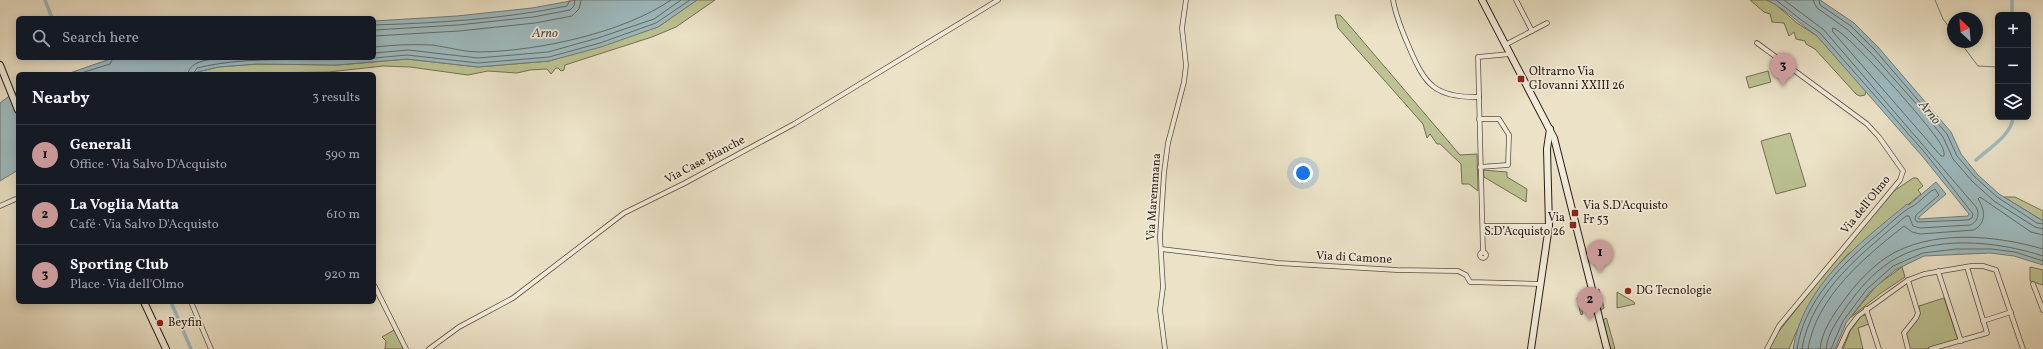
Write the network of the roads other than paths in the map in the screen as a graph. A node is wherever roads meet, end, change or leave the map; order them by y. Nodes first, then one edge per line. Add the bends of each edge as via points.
1 (998, 0) edge
2 (1186, 0) edge
3 (1393, 0) edge
4 (1482, 0) edge
5 (1516, 0) edge
6 (1546, 24) dead end
7 (1532, 31) junction
8 (1757, 43) dead end
9 (1505, 45) junction
10 (1510, 54) junction
11 (0, 65) edge
12 (1479, 97) junction
13 (16, 105) edge
14 (1479, 119) junction
15 (1550, 129) junction
16 (1480, 167) junction
17 (16, 199) edge
18 (0, 206) edge
19 (1482, 226) junction
20 (1549, 226) junction
21 (1161, 250) junction
22 (1483, 253) dead end
23 (1967, 267) junction
24 (1938, 272) junction
25 (1908, 280) junction
26 (1542, 284) junction
27 (2033, 284) dead end
28 (376, 289) edge
29 (145, 304) edge
30 (192, 304) edge
31 (1866, 309) junction
32 (2043, 310) edge
33 (2011, 312) junction
34 (1983, 321) junction
35 (1961, 340) junction
36 (166, 349) edge
37 (211, 349) edge
38 (406, 349) edge
39 (429, 349) edge
40 (1165, 349) edge
41 (1531, 349) edge
42 (1607, 349) edge
43 (1767, 349) edge
44 (1839, 349) edge
45 (1879, 349) edge
46 (1908, 349) edge
47 (1931, 349) edge
48 (2023, 349) edge

1 - 39 street, Via Case Bianche via 794,124 624,213 513,298 459,327
2 - 21 street, Via Maremmana via 1182,28 1185,72 1164,166
3 - 12 street via 1400,26 1418,68 1426,80 1450,96
4 - 9 main road
5 - 7 street
6 - 7 street
7 - 9 street
8 - 43 street, Via dell'Olmo via 1867,124 1903,171 1900,180 1779,326
9 - 10 main road
10 - 12 street via 1478,56
10 - 15 main road
11 - 13 main road
12 - 14 street
14 - 16 street
14 - 16 street via 1499,119 1509,136 1508,165
15 - 20 main road via 1547,149
15 - 42 main road via 1557,147
16 - 19 street
17 - 18 street
19 - 20 street
19 - 22 street
20 - 26 main road
21 - 26 street, Via di Camone via 1315,266 1458,271 1466,275 1470,282
21 - 40 street, Via Maremmana via 1163,283 1160,313
23 - 24 street
23 - 33 street via 1983,266 1996,270
23 - 34 street
24 - 25 street
24 - 35 street
25 - 31 street
25 - 46 street via 1918,313 1904,333
26 - 41 main road
27 - 32 street
28 - 38 street
29 - 36 main road
30 - 37 street
31 - 44 street via 1850,324
31 - 45 street
33 - 34 street
33 - 48 street
34 - 35 street via 1987,333
35 - 47 street

